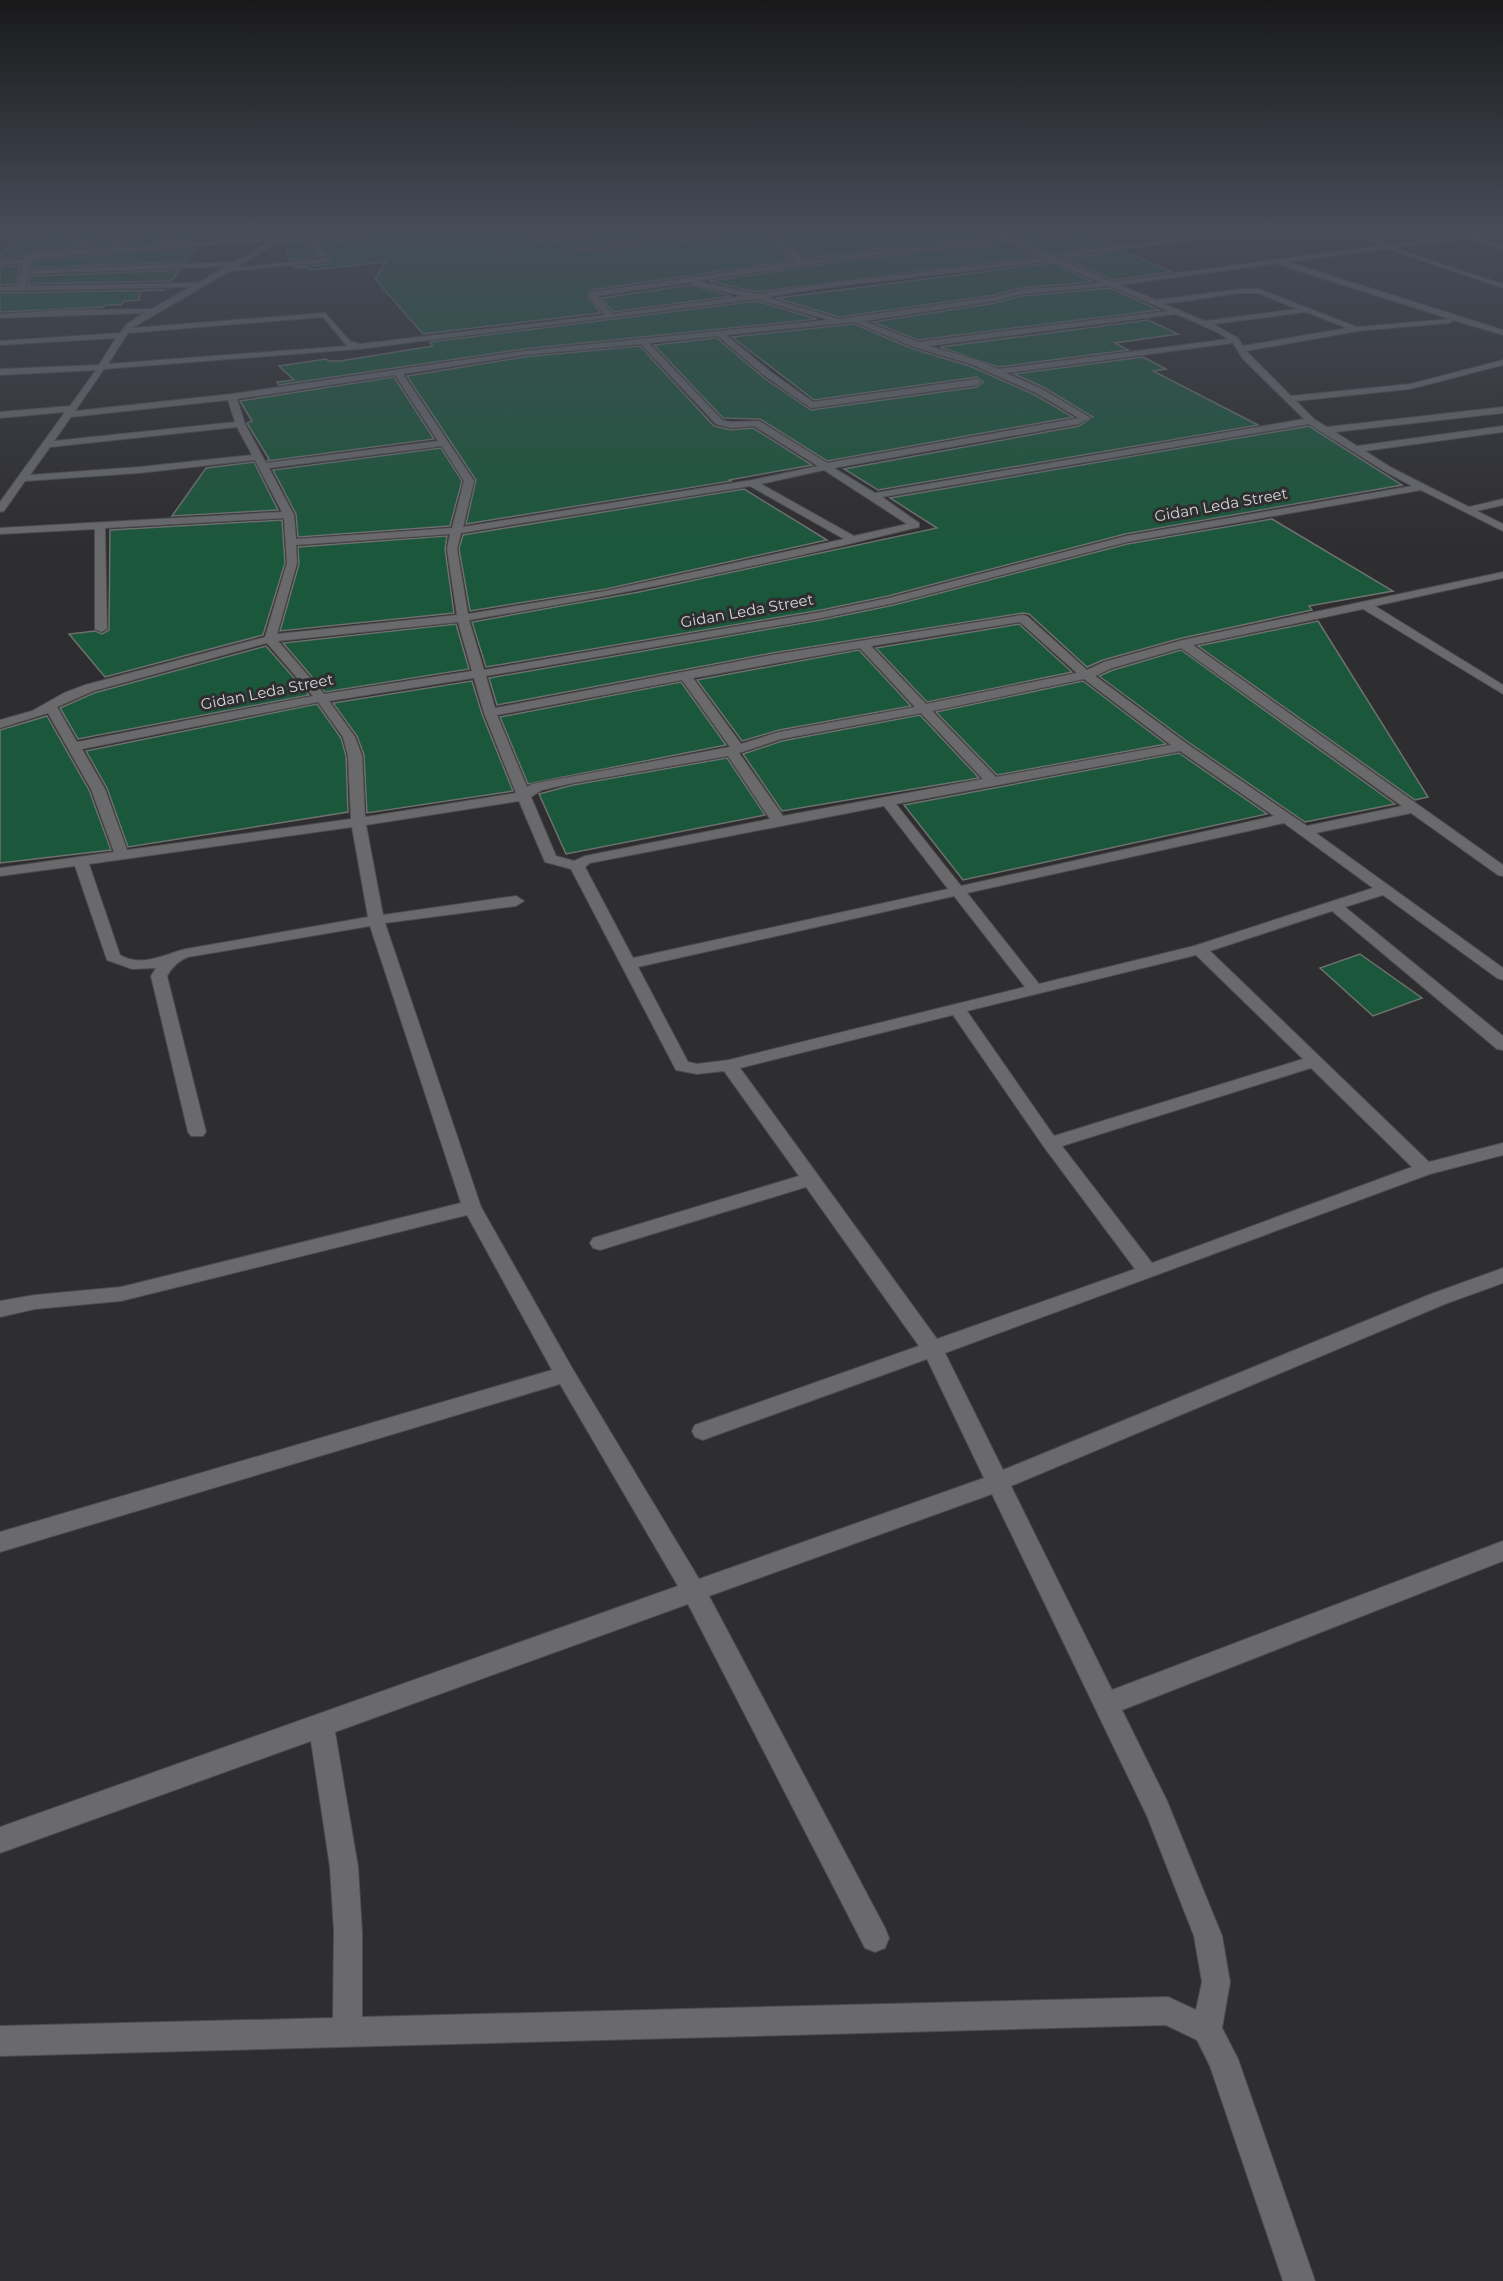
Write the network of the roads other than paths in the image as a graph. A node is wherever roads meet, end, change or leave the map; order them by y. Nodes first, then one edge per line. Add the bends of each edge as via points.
1 (106, 334) edge
2 (123, 334) edge
3 (340, 334) edge
4 (456, 334) edge
5 (478, 334) edge
6 (726, 334) edge
7 (891, 334) edge
8 (1000, 334) edge
9 (1226, 334) edge
10 (1326, 334) edge
11 (721, 335) junction
12 (484, 340) dead end
13 (1235, 340) junction
14 (644, 342) junction
15 (0, 343) edge
16 (917, 345) junction
17 (359, 347) junction
18 (492, 348) dead end
19 (1241, 349) junction
20 (500, 356) junction
21 (1503, 362) edge
22 (101, 367) junction
23 (397, 371) junction
24 (0, 372) edge
25 (996, 372) junction
26 (977, 382) dead end
27 (232, 397) junction
28 (1289, 399) junction
29 (1503, 410) edge
30 (68, 412) junction
31 (0, 415) edge
32 (1311, 421) junction
33 (240, 424) junction
34 (1503, 429) edge
35 (1326, 430) junction
36 (445, 443) junction
37 (48, 444) junction
38 (1356, 449) junction
39 (260, 461) junction
40 (825, 466) junction
41 (23, 478) junction
42 (752, 483) junction
43 (1422, 487) junction
44 (873, 496) junction
45 (1503, 502) edge
46 (0, 509) edge
47 (1468, 510) junction
48 (289, 515) junction
49 (100, 525) junction
50 (1503, 528) edge
51 (0, 531) edge
52 (456, 531) junction
53 (854, 540) junction
54 (291, 542) junction
55 (1503, 575) edge
56 (1364, 604) junction
57 (463, 618) junction
58 (101, 629) dead end
59 (270, 639) junction
60 (863, 645) junction
61 (1183, 645) junction
62 (479, 674) junction
63 (1086, 675) junction
64 (685, 676) junction
65 (1503, 690) edge
66 (321, 698) junction
67 (50, 706) junction
68 (923, 709) junction
69 (490, 713) junction
70 (0, 724) edge
71 (73, 747) junction
72 (1182, 747) junction
73 (734, 750) junction
74 (993, 782) junction
75 (524, 795) junction
76 (887, 801) junction
77 (1414, 808) junction
78 (1286, 818) junction
79 (779, 821) junction
80 (358, 822) junction
81 (1304, 831) junction
82 (122, 855) junction
83 (81, 861) junction
84 (578, 866) junction
85 (0, 872) edge
86 (1503, 872) edge
87 (1383, 890) junction
88 (956, 891) junction
89 (516, 901) dead end
90 (1335, 906) junction
91 (376, 921) junction
92 (1199, 949) junction
93 (166, 962) junction
94 (628, 964) junction
95 (1503, 975) edge
96 (1034, 988) junction
97 (957, 1008) junction
98 (1503, 1045) edge
99 (1316, 1061) junction
100 (729, 1065) junction
101 (197, 1132) dead end
102 (1050, 1143) junction
103 (1503, 1149) edge
104 (1425, 1168) junction
105 (811, 1179) junction
106 (472, 1207) junction
107 (600, 1243) dead end
108 (1148, 1272) junction
109 (1503, 1275) edge
110 (0, 1309) edge
111 (933, 1350) junction
112 (565, 1374) junction
113 (703, 1431) dead end
114 (998, 1482) junction
115 (0, 1542) edge
116 (1503, 1551) edge
117 (693, 1592) junction
118 (1107, 1704) junction
119 (321, 1725) junction
120 (0, 1840) edge
121 (875, 1938) dead end
122 (1207, 2030) junction
123 (347, 2032) junction
124 (0, 2041) edge
125 (1299, 2281) edge

1 - 15 street
2 - 22 street
3 - 17 street via 347,343
4 - 17 street
5 - 12 street
6 - 11 street
7 - 16 street
8 - 16 street
9 - 13 street
10 - 19 street
11 - 14 street
11 - 26 street via 811,405
13 - 19 street
13 - 25 street
14 - 20 street
14 - 40 street via 719,422 756,423
16 - 25 street
17 - 22 street
18 - 20 street
19 - 28 street
20 - 23 street
21 - 28 street via 1429,383
22 - 24 street
22 - 30 street
23 - 27 street
23 - 36 street
25 - 40 street via 1086,418
27 - 30 street
27 - 33 street
28 - 32 street
29 - 35 street
30 - 31 street
30 - 37 street
32 - 35 street
32 - 44 street
33 - 37 street
33 - 39 street
34 - 38 street
35 - 38 street
36 - 39 street
36 - 52 street via 469,481
37 - 41 street
38 - 43 street
39 - 41 street
39 - 48 street
40 - 42 street
40 - 44 street
41 - 46 street
42 - 52 street
42 - 53 street
43 - 47 street
43 - 62 street, Gidan Leda Street via 1126,539 833,613
44 - 53 street via 915,525
45 - 47 street
47 - 50 street
48 - 49 street
48 - 54 street
49 - 51 street
49 - 58 street
52 - 54 street
52 - 57 street via 452,549
53 - 57 street via 607,594
54 - 59 street via 292,563
55 - 56 street
56 - 61 street
56 - 65 street
57 - 59 street
57 - 62 street
59 - 66 street
59 - 67 street via 89,687
60 - 63 street via 1023,618
60 - 64 street
60 - 68 street
61 - 63 street via 1108,665
61 - 77 street
62 - 66 street, Gidan Leda Street
62 - 69 street
63 - 68 street
63 - 72 street
64 - 69 street
64 - 73 street
66 - 71 street, Gidan Leda Street
66 - 80 street via 350,737 355,756
67 - 70 street
67 - 71 street
68 - 73 street via 790,734
68 - 74 street
69 - 75 street
71 - 82 street via 98,789
72 - 74 street
72 - 78 street
73 - 75 street via 573,779 537,787
73 - 79 street
74 - 76 street
75 - 80 street
75 - 84 street via 550,859
76 - 79 street
76 - 88 street
77 - 81 street
77 - 86 street
78 - 81 street
78 - 88 street
79 - 84 street via 585,860
80 - 82 street
80 - 91 street
81 - 87 street
82 - 83 street
83 - 85 street
83 - 93 street via 114,957 121,963 136,965
84 - 94 street
87 - 90 street
87 - 95 street
88 - 94 street
88 - 96 street
89 - 91 street
90 - 92 street
90 - 98 street
91 - 93 street via 192,952
91 - 106 street
92 - 96 street
92 - 99 street
93 - 101 street via 159,976
94 - 100 street via 681,1066 698,1069
96 - 97 street
97 - 100 street
97 - 102 street
99 - 102 street
99 - 104 street
100 - 105 street
102 - 108 street
103 - 104 street
104 - 108 street
105 - 107 street
105 - 111 street
106 - 110 street via 121,1294
106 - 112 street
108 - 111 street
109 - 114 street
111 - 113 street
111 - 114 street
112 - 115 street
112 - 117 street
114 - 117 street
114 - 118 street
116 - 118 street
117 - 119 street
117 - 121 street
118 - 122 street via 1158,1810 1208,1936 1216,1982
119 - 120 street
119 - 123 street via 344,1867
122 - 123 street via 1168,2011
122 - 125 street via 1227,2068
123 - 124 street

